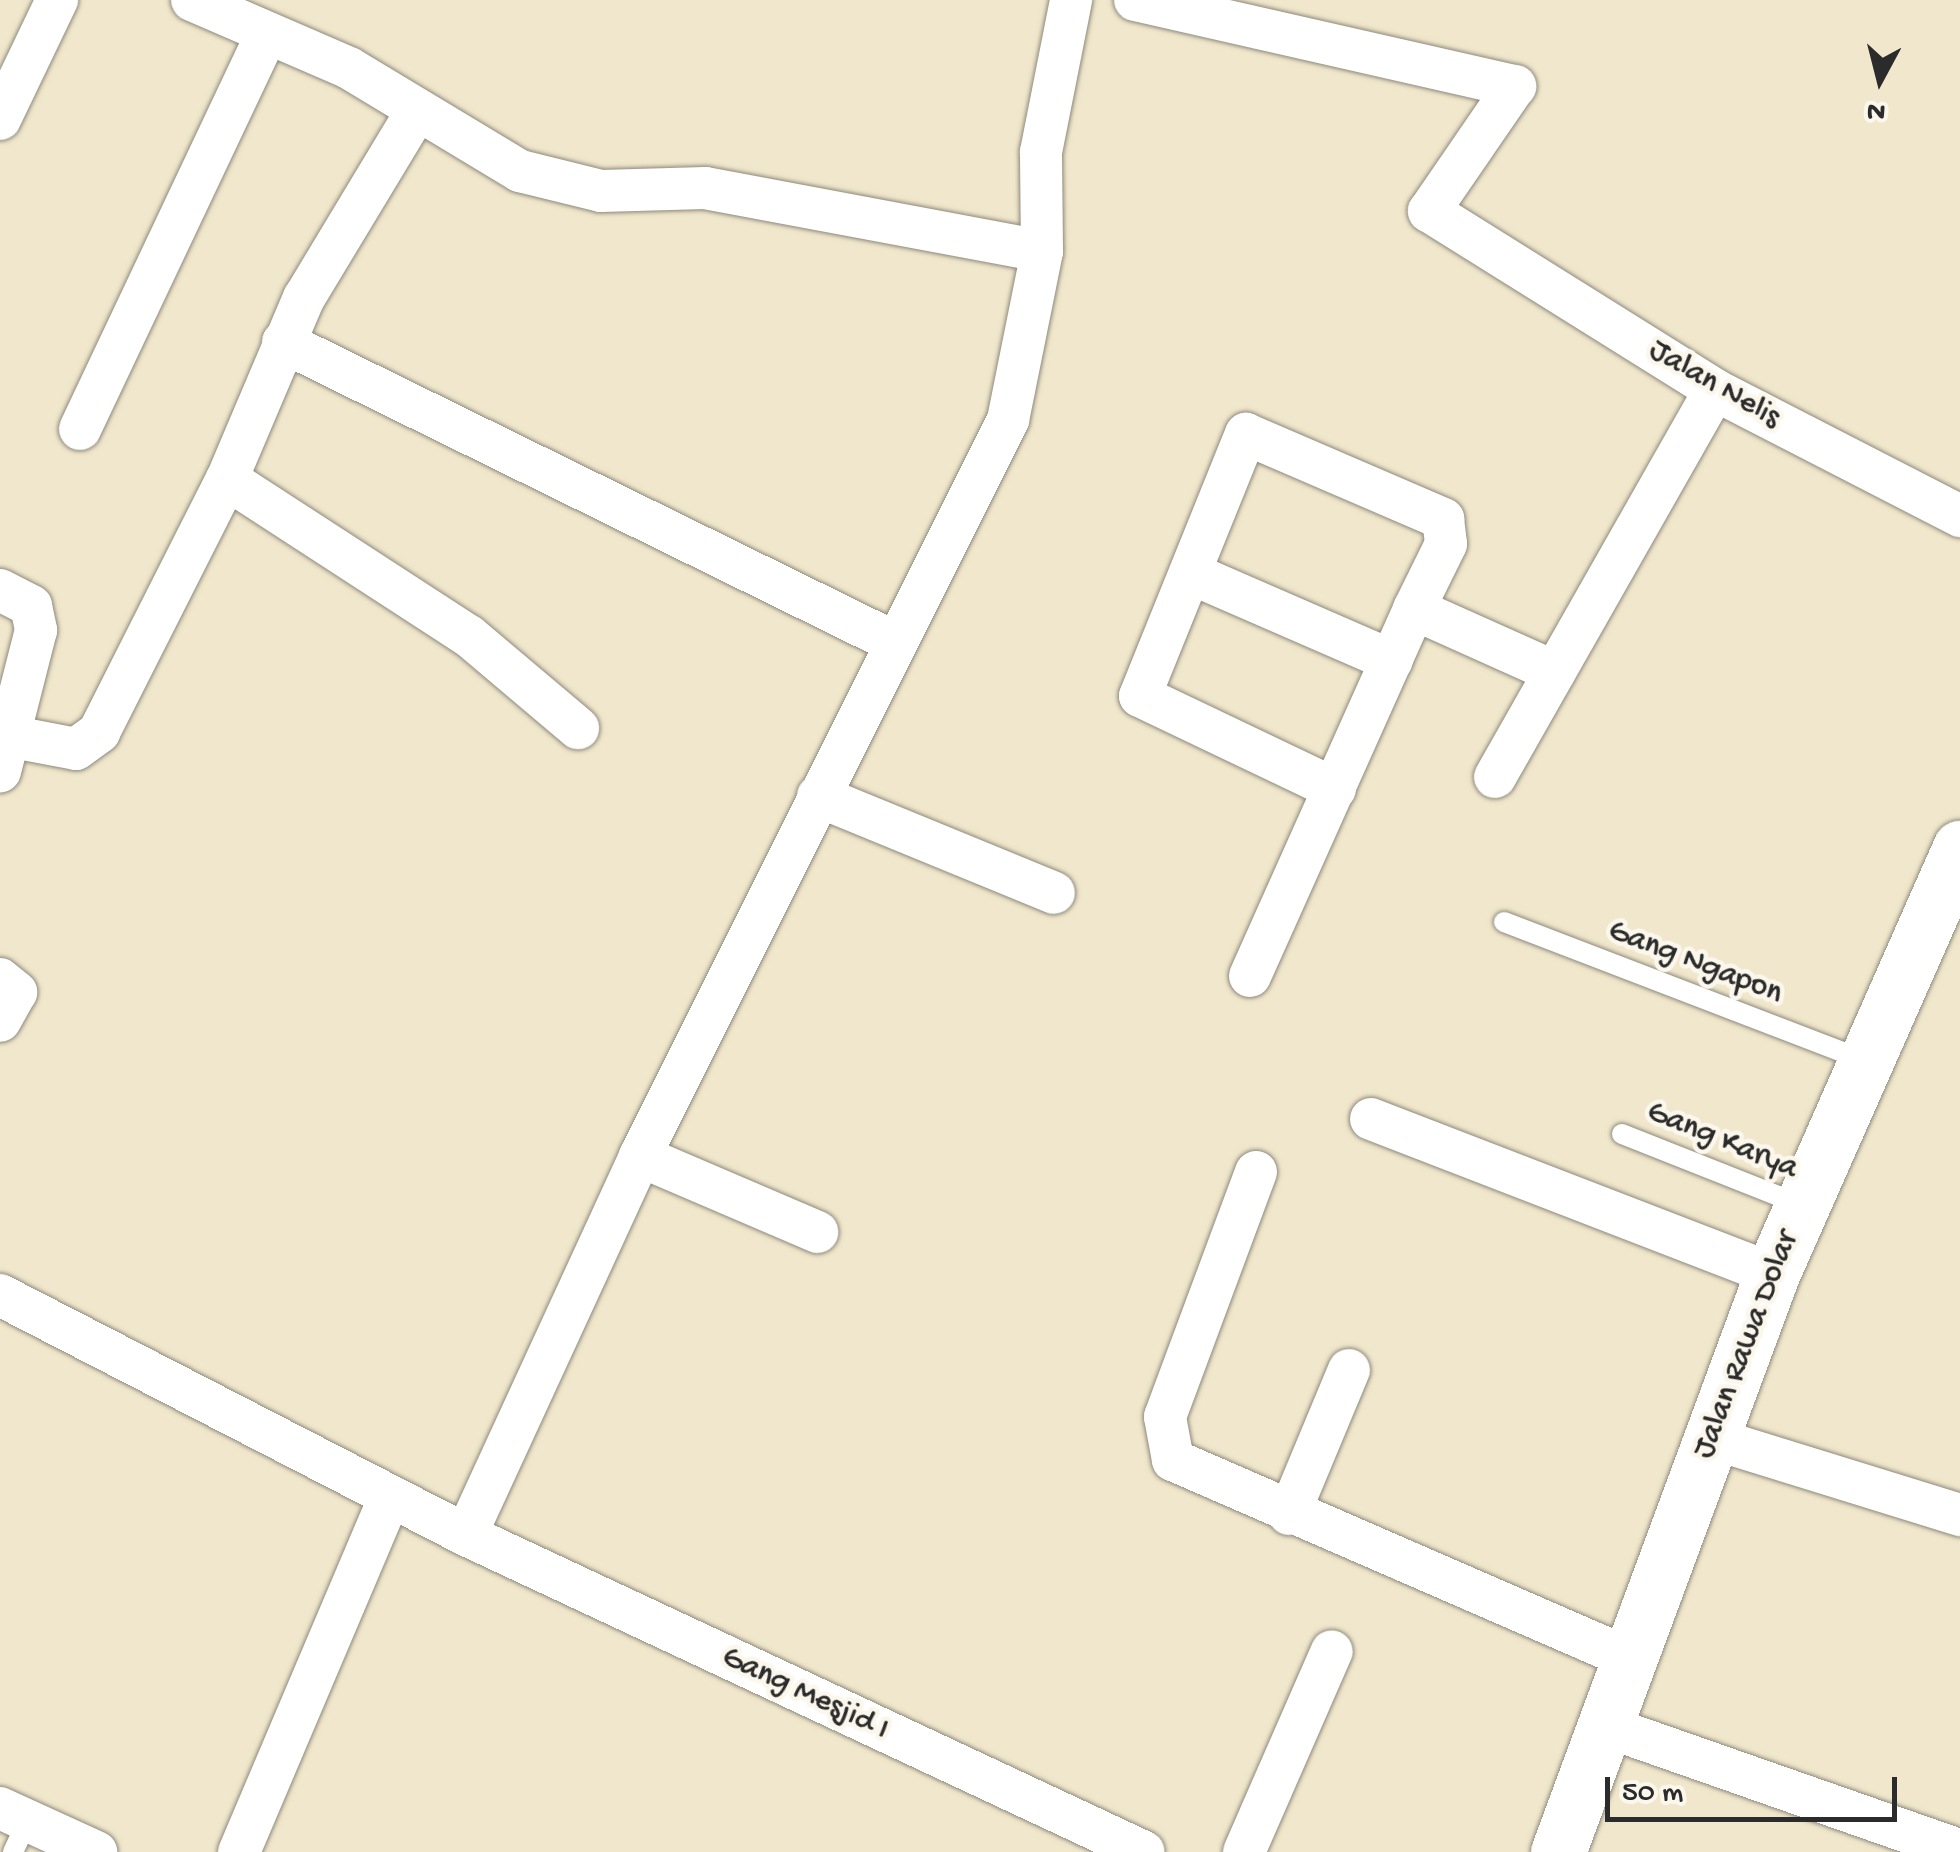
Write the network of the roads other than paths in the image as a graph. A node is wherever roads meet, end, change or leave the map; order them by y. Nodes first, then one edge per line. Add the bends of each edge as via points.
1 (57, 0) edge
2 (192, 0) edge
3 (1071, 0) edge
4 (1135, 0) edge
5 (267, 34) junction
6 (416, 114) junction
7 (0, 119) edge
8 (1042, 250) junction
9 (283, 342) junction
10 (1715, 390) junction
11 (80, 428) dead end
12 (227, 479) junction
13 (1960, 516) edge
14 (1190, 573) junction
15 (0, 590) edge
16 (1414, 610) junction
17 (894, 642) junction
18 (1392, 661) junction
19 (1555, 672) junction
20 (578, 728) dead end
21 (4, 754) edge
22 (1494, 777) dead end
23 (1335, 789) junction
24 (818, 796) junction
25 (1960, 848) edge
26 (1054, 893) dead end
27 (1504, 922) dead end
28 (1250, 976) dead end
29 (0, 979) edge
30 (0, 1021) edge
31 (1865, 1061) junction
32 (1371, 1119) dead end
33 (1622, 1134) dead end
34 (640, 1156) junction
35 (1256, 1172) dead end
36 (1801, 1205) junction
37 (817, 1232) dead end
38 (1772, 1274) junction
39 (0, 1295) edge
40 (1349, 1370) dead end
41 (1711, 1438) junction
42 (390, 1496) junction
43 (1289, 1514) junction
44 (1960, 1515) edge
45 (466, 1535) junction
46 (1332, 1651) dead end
47 (1630, 1659) junction
48 (1605, 1726) junction
49 (14, 1827) edge
50 (1960, 1850) edge
51 (96, 1852) edge
52 (239, 1852) edge
53 (1144, 1852) edge
54 (1244, 1852) edge
55 (1558, 1852) edge

1 - 7 street
2 - 5 street
3 - 8 street via 1041,152
4 - 10 street, Jalan Nelis via 1515,86 1429,211
5 - 6 street via 349,68
5 - 11 street
6 - 8 street via 520,171 601,191 704,188
6 - 9 street
8 - 17 street via 1008,420
9 - 12 street
9 - 17 street
10 - 13 street, Jalan Nelis
10 - 19 street
12 - 20 street via 469,636
12 - 21 street via 99,732 76,749
14 - 16 street via 1246,434 1258,432 1443,520 1446,544
14 - 18 street
14 - 23 street via 1140,696
15 - 21 street via 30,606 36,630
16 - 18 street
16 - 19 street
17 - 24 street
18 - 23 street
19 - 22 street
23 - 28 street
24 - 26 street
24 - 34 street
25 - 31 street, Jalan Rawa Dolar
27 - 31 lane, Gang Ngapon
29 - 30 street via 16,992
31 - 36 street, Jalan Rawa Dolar
32 - 38 street
33 - 36 lane, Gang Karya
34 - 37 street
34 - 45 street
35 - 43 street via 1166,1417 1166,1441 1189,1472
36 - 38 street, Jalan Rawa Dolar
38 - 41 street, Jalan Rawa Dolar
39 - 42 street, Gang Mesjid I
40 - 43 street
41 - 44 street
41 - 47 street, Jalan Rawa Dolar
42 - 45 street, Gang Mesjid I
42 - 52 street
43 - 47 street
45 - 53 street, Gang Mesjid I
46 - 54 street
47 - 48 street, Jalan Rawa Dolar
48 - 50 street
48 - 55 street, Jalan Rawa Dolar
49 - 51 street

